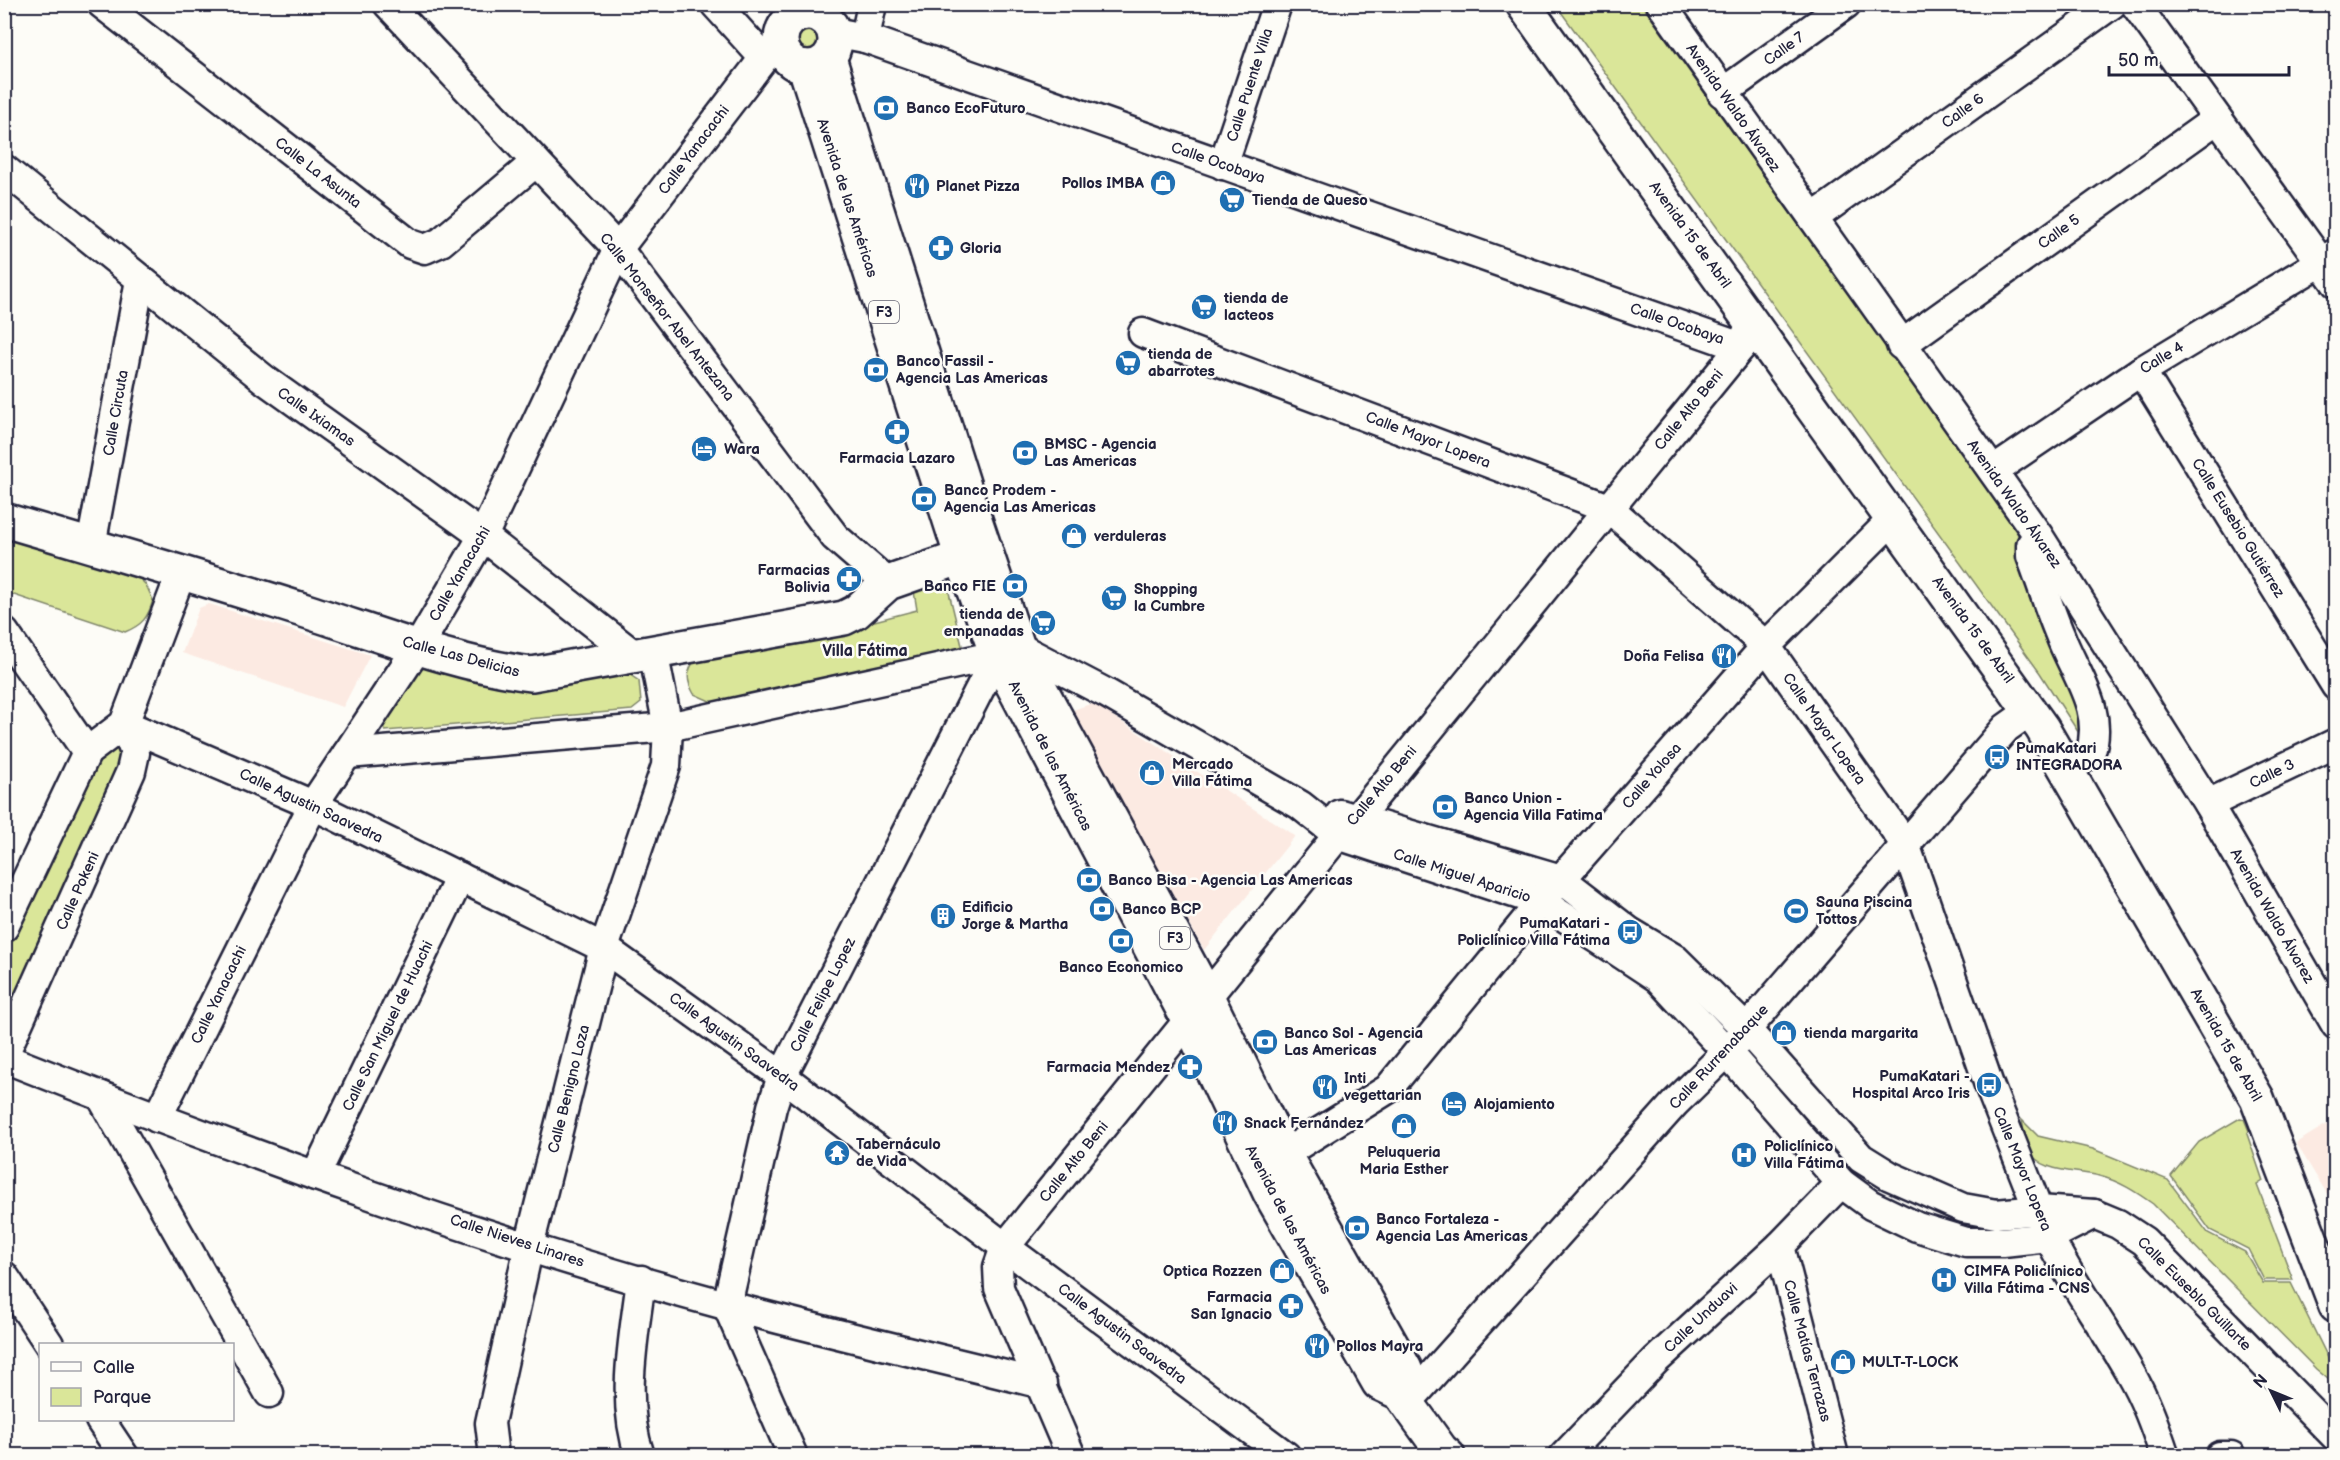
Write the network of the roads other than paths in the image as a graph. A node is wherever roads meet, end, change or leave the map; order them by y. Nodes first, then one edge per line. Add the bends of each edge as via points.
1 (102, 4) edge
2 (388, 4) edge
3 (715, 4) edge
4 (872, 4) edge
5 (1277, 4) edge
6 (1523, 4) edge
7 (1661, 4) edge
8 (1846, 4) edge
9 (2112, 4) edge
10 (2134, 4) edge
11 (808, 34) edge
12 (1722, 93) junction
13 (2217, 119) junction
14 (536, 162) junction
15 (1223, 165) junction
16 (4, 169) edge
17 (1813, 218) junction
18 (618, 249) junction
19 (2331, 266) edge
20 (140, 280) junction
21 (1143, 333) dead end
22 (1747, 334) junction
23 (1901, 345) junction
24 (2141, 371) junction
25 (1993, 471) junction
26 (1609, 507) junction
27 (1893, 519) junction
28 (4, 520) edge
29 (2038, 535) junction
30 (483, 536) junction
31 (92, 546) junction
32 (974, 554) junction
33 (182, 571) junction
34 (888, 583) junction
35 (4, 632) edge
36 (1766, 646) junction
37 (418, 647) junction
38 (1008, 651) junction
39 (644, 653) junction
40 (2336, 686) edge
41 (2030, 711) junction
42 (124, 724) junction
43 (668, 727) junction
44 (2336, 743) edge
45 (87, 752) junction
46 (347, 754) junction
47 (2067, 769) junction
48 (2208, 804) junction
49 (313, 805) junction
50 (1348, 826) junction
51 (1905, 844) junction
52 (460, 877) junction
53 (1561, 879) junction
54 (1541, 902) junction
55 (4, 927) edge
56 (604, 948) junction
57 (1198, 1010) junction
58 (2336, 1025) edge
59 (1746, 1029) junction
60 (1727, 1052) junction
61 (4, 1057) edge
62 (782, 1076) junction
63 (101, 1096) junction
64 (158, 1118) junction
65 (1284, 1154) junction
66 (315, 1176) junction
67 (1841, 1183) junction
68 (2039, 1210) junction
69 (2094, 1214) junction
70 (2049, 1236) junction
71 (529, 1246) junction
72 (1780, 1246) junction
73 (1005, 1247) junction
74 (4, 1276) edge
75 (641, 1280) junction
76 (15, 1305) edge
77 (728, 1305) junction
78 (2336, 1306) edge
79 (48, 1343) edge
80 (1042, 1384) junction
81 (269, 1393) dead end
82 (1403, 1398) junction
83 (101, 1421) edge
84 (2336, 1437) edge
85 (1444, 1454) edge
86 (124, 1455) edge
87 (494, 1455) edge
88 (640, 1455) edge
89 (793, 1455) edge
90 (1071, 1455) edge
91 (1286, 1455) edge
92 (1564, 1455) edge
93 (1834, 1455) edge
94 (2165, 1455) edge
95 (2220, 1455) edge
96 (2231, 1455) edge

1 - 14 street, Calle La Asunta via 410,244 424,249 441,242
2 - 14 street, Calle Monseñor Abel Antezana
3 - 11 street, Calle Ocobaya
4 - 11 street, Calle Yanacachi
5 - 15 street, Calle Puente Villa
6 - 22 main road, Avenida 15 de Abril
7 - 12 street, Avenida Waldo Álvarez
8 - 12 street, Calle 7
9 - 17 street, Calle 6
10 - 13 street
11 - 15 street, Calle Ocobaya
11 - 18 street, Calle Yanacachi
11 - 32 main road, Avenida de las Américas / F3
12 - 17 street, Avenida Waldo Álvarez
13 - 19 street
13 - 23 street, Calle 5
14 - 18 street, Calle Monseñor Abel Antezana
15 - 22 street, Calle Ocobaya
16 - 20 street, Calle Ixiamas
17 - 23 street, Avenida Waldo Álvarez
18 - 30 street, Calle Yanacachi
18 - 34 street, Calle Monseñor Abel Antezana via 835,537
19 - 24 street, Calle 4
20 - 30 street, Calle Ixiamas via 265,380
20 - 31 street, Calle Circuta
21 - 26 street, Calle Mayor Lopera
22 - 26 street, Calle Alto Beni
22 - 27 main road, Avenida 15 de Abril
23 - 25 street, Avenida Waldo Álvarez
24 - 25 street, Calle 4
24 - 40 street, Calle Eusebio Gutiérrez
25 - 29 street, Avenida Waldo Álvarez
26 - 36 street, Calle Mayor Lopera
26 - 50 street, Calle Alto Beni
27 - 36 street, Calle Yolosa
27 - 41 main road, Avenida 15 de Abril
28 - 31 main road, Calle Las Delicias
29 - 47 street via 2031,545 2031,556 2060,636 2086,691 2096,726 2090,754
29 - 48 street, Avenida Waldo Álvarez
30 - 37 street, Calle Yanacachi
30 - 39 street, Calle Ixiamas
31 - 33 main road, Calle Las Delicias
32 - 34 main road, Calle Las Delicias
32 - 38 main road, Avenida de las Américas / F3
33 - 37 main road, Calle Las Delicias
33 - 42 street
34 - 39 main road, Calle Las Delicias via 844,618
35 - 45 street
36 - 51 street, Calle Mayor Lopera
36 - 53 street, Calle Yolosa
37 - 39 main road, Calle Las Delicias via 532,674
37 - 46 street, Calle Yanacachi
38 - 43 street
38 - 50 street, Calle Miguel Aparicio via 1106,693 1300,805
38 - 57 main road, Avenida de las Américas / F3
38 - 62 street, Calle Felipe Lopez
39 - 43 street
41 - 47 main road, Avenida 15 de Abril
41 - 51 street, Calle Rurrenabaque via 2006,728
42 - 45 street
42 - 49 street, Calle Agustin Saavedra
42 - 61 street, Calle Pokeni via 135,753 130,771
43 - 46 street
43 - 56 street, Calle Benigno Loza via 666,766
44 - 48 street, Calle 3
45 - 55 street
46 - 49 street, Calle Yanacachi
47 - 78 main road, Avenida 15 de Abril via 2257,1098
48 - 58 street, Avenida Waldo Álvarez
49 - 52 street, Calle Agustin Saavedra
49 - 64 street, Calle Yanacachi
50 - 53 street, Calle Miguel Aparicio
50 - 54 street, Calle Miguel Aparicio
50 - 57 street, Calle Alto Beni
51 - 59 street, Calle Rurrenabaque
51 - 68 street, Calle Mayor Lopera via 1989,1085
52 - 56 street, Calle Agustin Saavedra
52 - 66 street, Calle San Miguel de Huachi
53 - 54 street, Calle Yolosa
53 - 59 street, Calle Miguel Aparicio via 1630,932 1675,959
54 - 60 street, Calle Miguel Aparicio via 1658,978
54 - 65 street, Calle Yolosa via 1388,1089
56 - 62 street, Calle Agustin Saavedra
56 - 71 street, Calle Benigno Loza
57 - 65 main road, Avenida de las Américas / F3
57 - 73 street, Calle Alto Beni
57 - 82 main road, Avenida de las Américas / F3 via 1270,1193 1379,1383
59 - 60 street, Calle Rurrenabaque
59 - 68 street, Calle Miguel Aparicio via 1861,1158 1890,1176 1963,1208 1996,1214
60 - 67 street, Calle Miguel Aparicio
60 - 82 street, Calle Rurrenabaque via 1675,1103
61 - 63 street, Calle Nieves Linares
62 - 73 street, Calle Agustin Saavedra
62 - 77 street, Calle Felipe Lopez
63 - 64 street, Calle Nieves Linares
63 - 81 street
64 - 66 street, Calle Nieves Linares
65 - 82 main road, Avenida de las Américas / F3 via 1405,1370
66 - 71 street, Calle Nieves Linares
67 - 70 street, Calle Miguel Aparicio via 1871,1205 1917,1227 1966,1242
67 - 72 street, Calle Unduavi
68 - 69 street, Calle Euseblo Guillarte
68 - 70 street, Calle Mayor Lopera
69 - 70 street
69 - 84 street, Calle Euseblo Guillarte via 2144,1241
70 - 94 street, Calle Mayor Lopera via 2130,1372
71 - 75 street, Calle Nieves Linares
71 - 87 street, Calle Benigno Loza via 490,1423
72 - 92 street, Calle Unduavi via 1656,1360
72 - 93 street, Calle Matías Terrazas
73 - 80 street via 998,1267 999,1288
73 - 91 street, Calle Agustin Saavedra
74 - 76 street
75 - 77 street, Calle Nieves Linares
75 - 88 street via 629,1386 629,1411
76 - 79 street
77 - 80 street, Calle Nieves Linares
77 - 89 street
80 - 90 street
82 - 85 main road, Avenida de las Américas / F3
83 - 86 street
95 - 96 street

